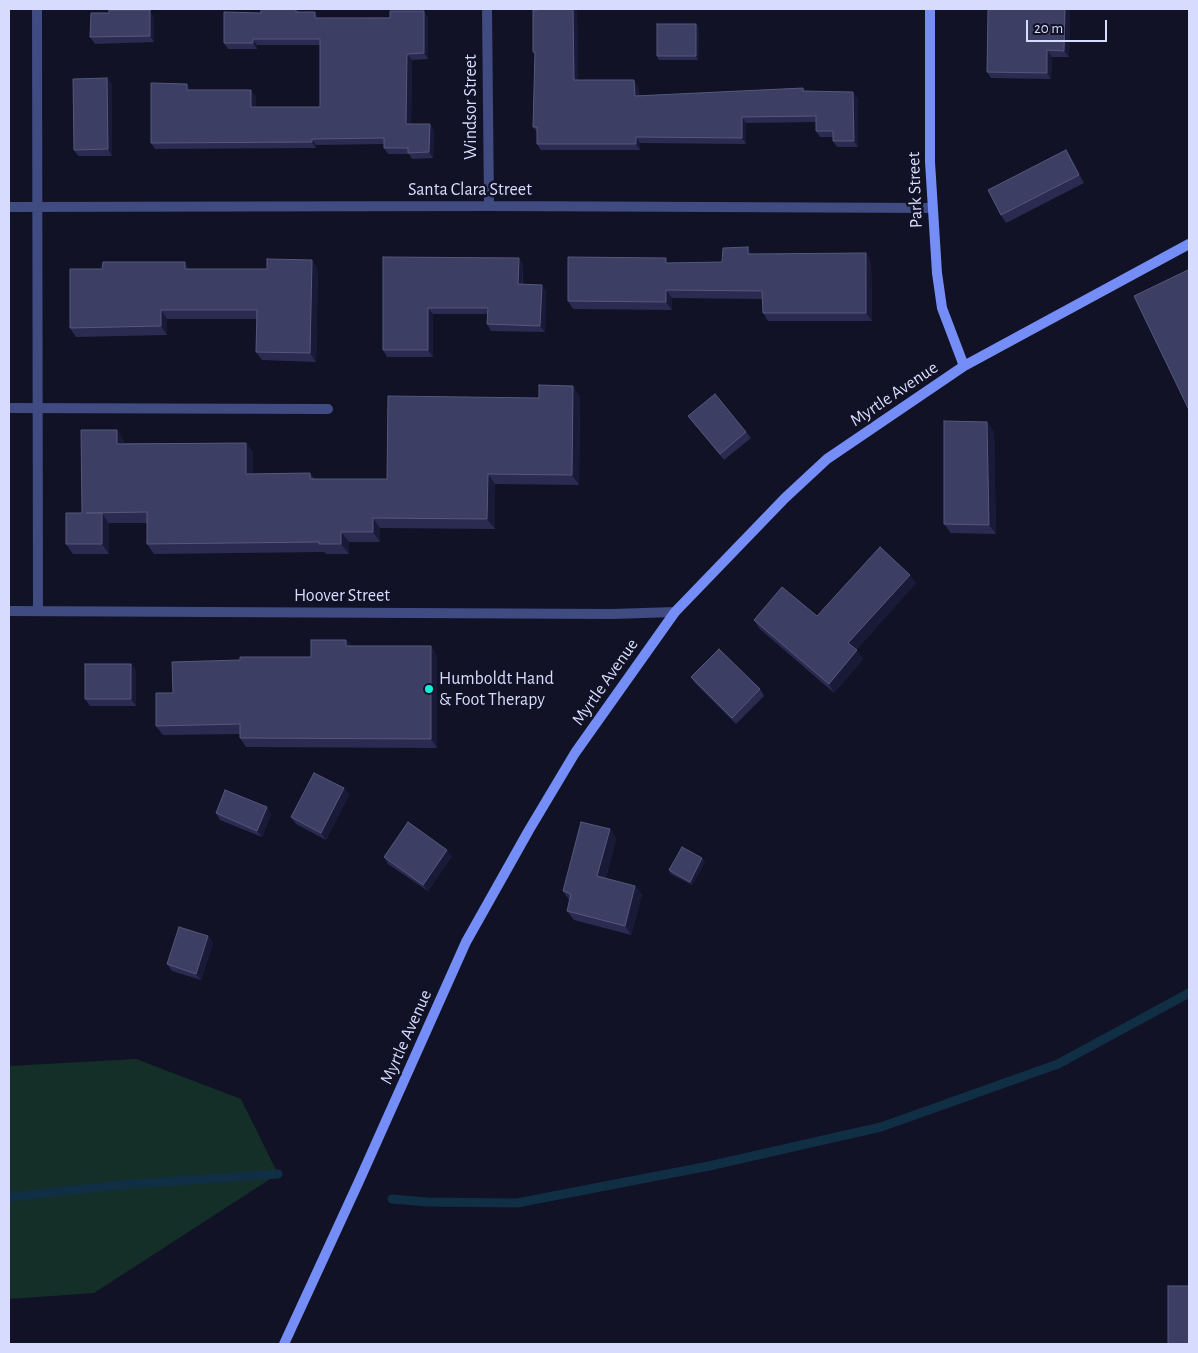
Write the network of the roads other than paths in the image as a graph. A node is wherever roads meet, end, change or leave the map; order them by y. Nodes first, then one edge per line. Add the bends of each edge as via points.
1 (37, 9) edge
2 (487, 9) edge
3 (930, 9) edge
4 (9, 206) edge
5 (38, 206) junction
6 (489, 206) junction
7 (932, 208) junction
8 (1189, 244) edge
9 (964, 366) junction
10 (9, 408) edge
11 (38, 408) junction
12 (328, 409) dead end
13 (9, 611) edge
14 (38, 611) junction
15 (675, 612) junction
16 (284, 1344) edge

1 - 5 street
2 - 6 street, Windsor Street
3 - 7 main road, Park Street
4 - 5 street, Santa Clara Street
5 - 6 street, Santa Clara Street
5 - 11 street
6 - 7 street, Santa Clara Street
7 - 9 main road, Park Street via 942,308
8 - 9 main road, Myrtle Avenue
9 - 15 main road, Myrtle Avenue via 827,459 784,498
10 - 11 street
11 - 12 street
11 - 14 street
13 - 14 street, Hoover Street
14 - 15 street, Hoover Street
15 - 16 main road, Myrtle Avenue via 575,753 466,942

